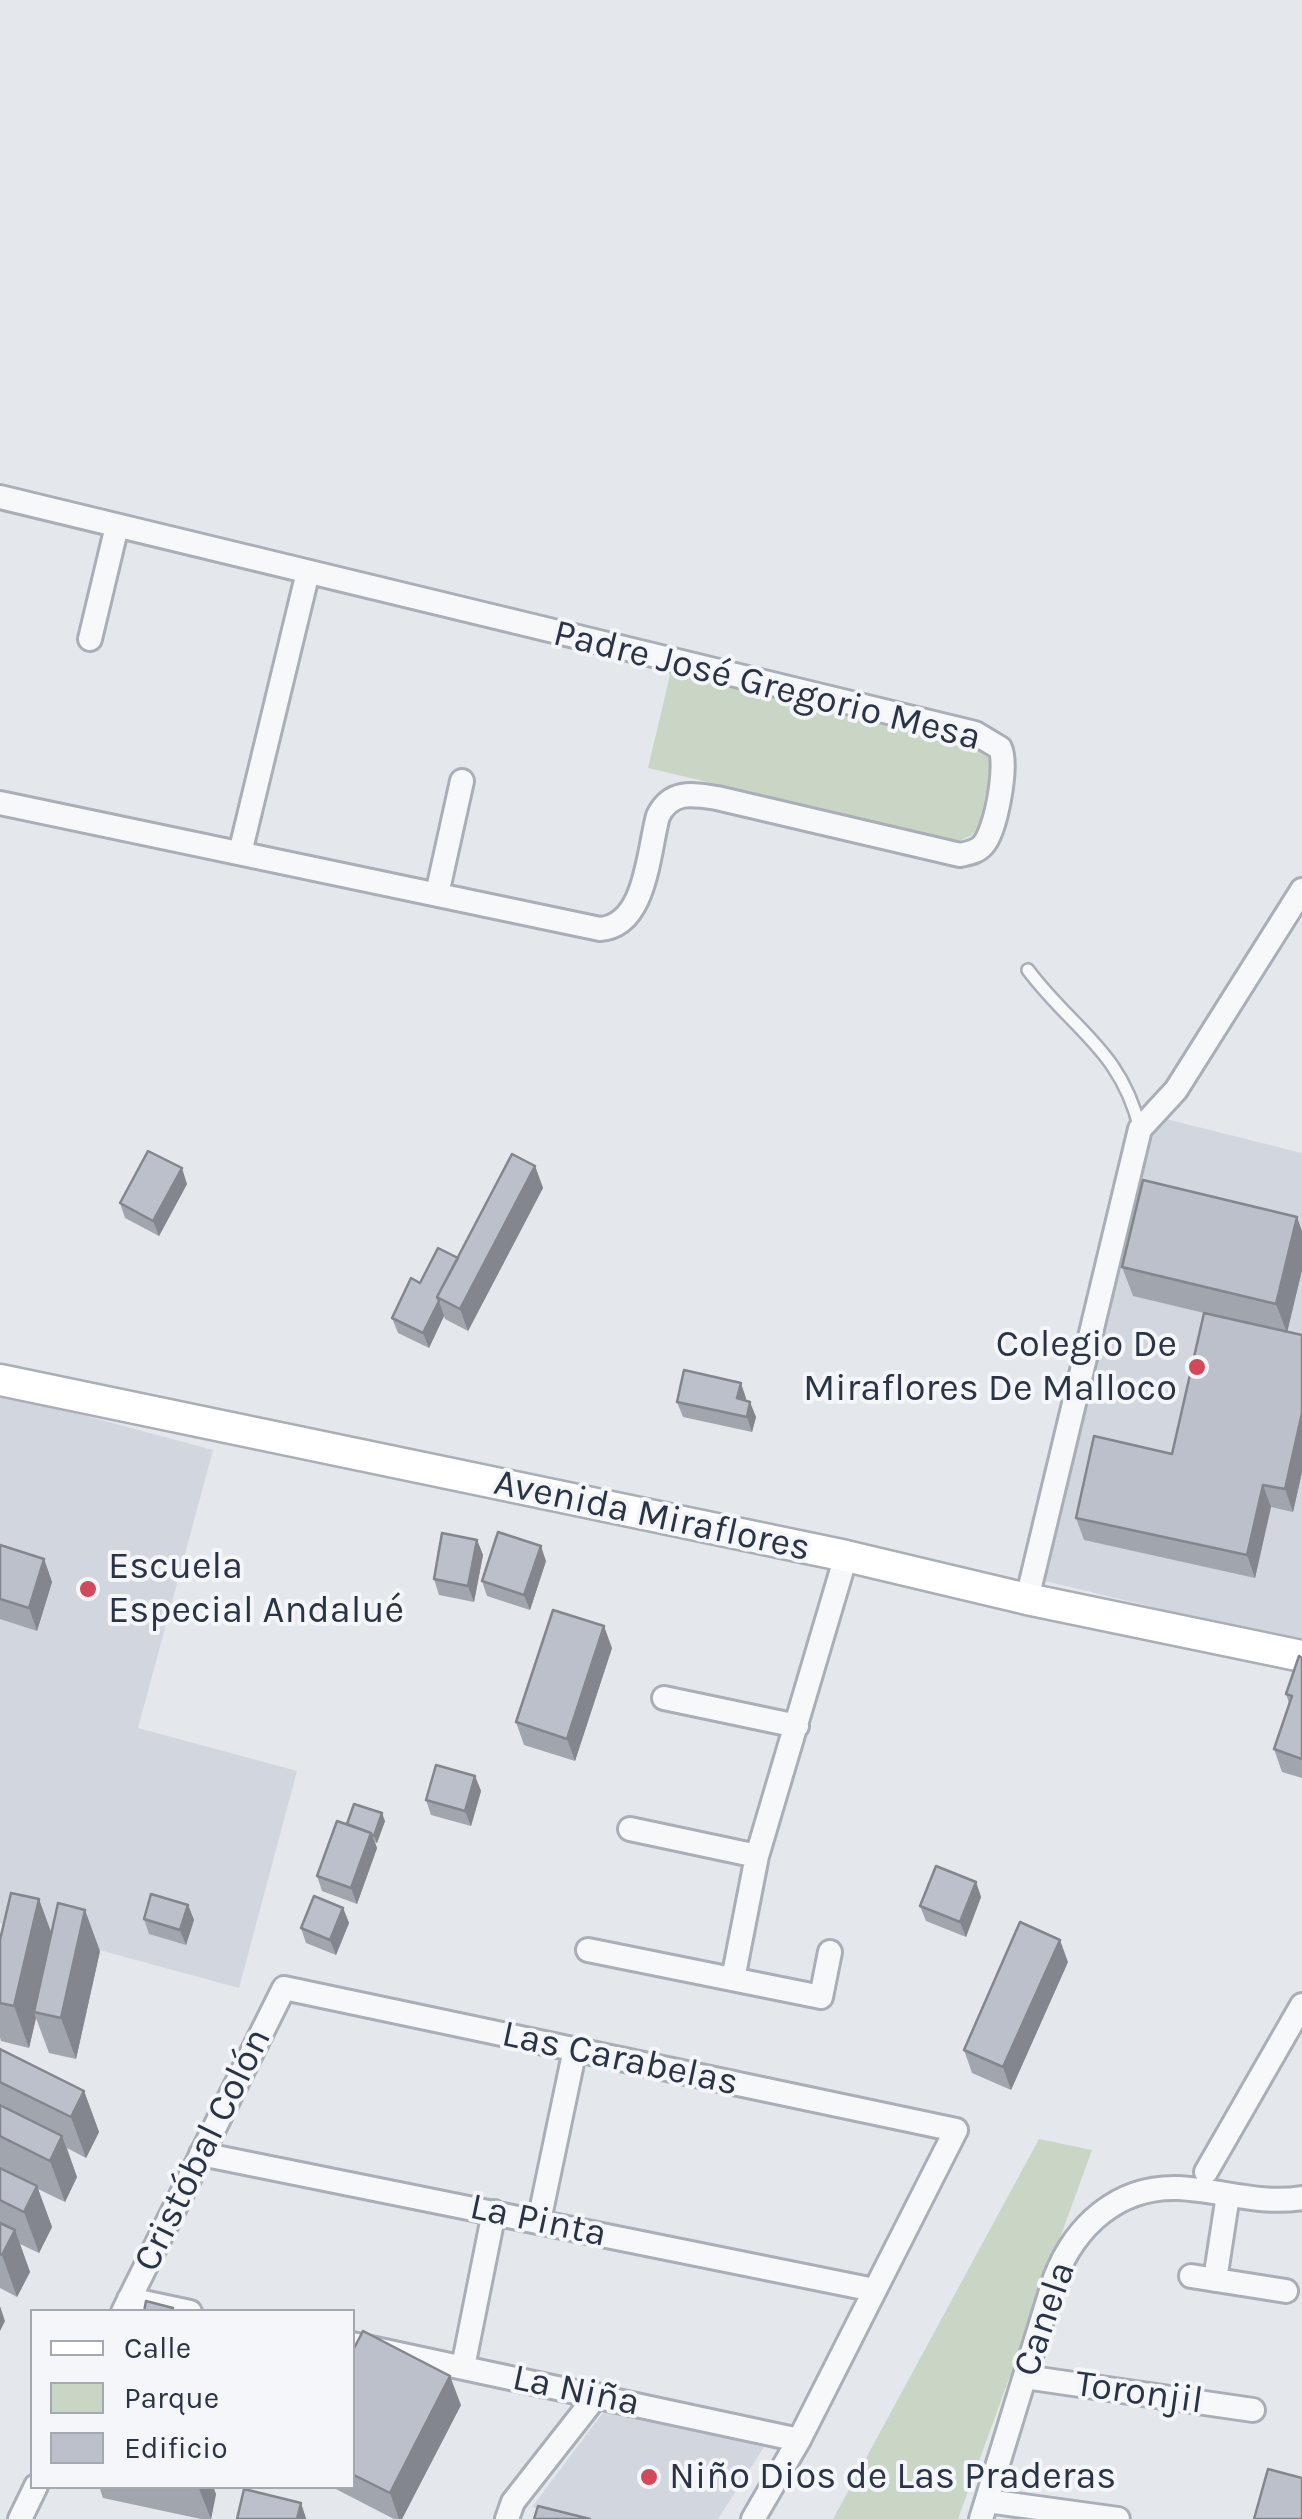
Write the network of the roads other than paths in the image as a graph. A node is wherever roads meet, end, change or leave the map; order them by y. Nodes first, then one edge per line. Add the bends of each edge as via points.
1 (0, 497) edge
2 (116, 526) junction
3 (308, 572) junction
4 (90, 638) dead end
5 (462, 781) dead end
6 (0, 804) edge
7 (240, 853) junction
8 (1302, 890) edge
9 (437, 894) junction
10 (1028, 970) dead end
11 (1140, 1129) junction
12 (0, 1380) edge
13 (846, 1556) junction
14 (1027, 1599) junction
15 (1302, 1656) edge
16 (664, 1698) dead end
17 (797, 1726) junction
18 (630, 1829) dead end
19 (757, 1856) junction
20 (588, 1950) dead end
21 (830, 1952) dead end
22 (733, 1980) junction
23 (284, 1988) joint
24 (1302, 2005) edge
25 (575, 2049) junction
26 (201, 2154) junction
27 (1206, 2172) dead end
28 (1228, 2195) junction
29 (1302, 2198) edge
30 (494, 2212) junction
31 (539, 2221) junction
32 (1191, 2276) dead end
33 (1215, 2280) junction
34 (874, 2290) junction
35 (1286, 2291) dead end
36 (126, 2305) edge
37 (163, 2309) edge
38 (355, 2345) edge
39 (462, 2366) junction
40 (1025, 2376) junction
41 (597, 2395) junction
42 (1253, 2410) dead end
43 (799, 2440) junction
44 (34, 2489) edge
45 (984, 2510) edge
46 (0, 2516) edge
47 (17, 2519) edge
48 (508, 2519) edge
49 (753, 2519) edge
50 (1118, 2519) edge

1 - 2 street, Padre José Gregorio Mesa
2 - 3 street, Padre José Gregorio Mesa
2 - 4 street
3 - 7 street
3 - 9 street, Padre José Gregorio Mesa via 975,733 1003,755 989,835 967,854 693,794 671,800 660,812 636,905 612,928
5 - 9 street
6 - 7 street, Padre José Gregorio Mesa
7 - 9 street, Padre José Gregorio Mesa
8 - 11 street via 1176,1090
10 - 11 lane via 1100,1045 1133,1100
11 - 14 street
12 - 13 main road, Avenida Miraflores
13 - 14 main road, Avenida Miraflores
13 - 17 street
14 - 15 main road, Avenida Miraflores
16 - 17 street
17 - 19 street
18 - 19 street
19 - 22 street
20 - 22 street
21 - 22 street via 821,1997
23 - 25 street, Las Carabelas
23 - 26 street, Cristóbal Colón
24 - 27 street
25 - 31 street
25 - 34 street, Las Carabelas via 956,2130
26 - 30 street, La Pinta
26 - 36 street, Cristóbal Colón
28 - 29 street, Canela
28 - 33 street
28 - 40 street, Canela via 1180,2188 1142,2192 1090,2221 1060,2264
30 - 31 street, La Pinta
30 - 39 street
31 - 34 street, La Pinta
32 - 33 street
33 - 35 street
34 - 43 street
36 - 37 street
38 - 39 street, La Niña
39 - 41 street, La Niña
40 - 42 street, Toronjil
40 - 45 street, Canela
41 - 43 street, La Niña
41 - 48 street via 514,2502
43 - 49 street
44 - 47 street
45 - 50 street
46 - 47 street

